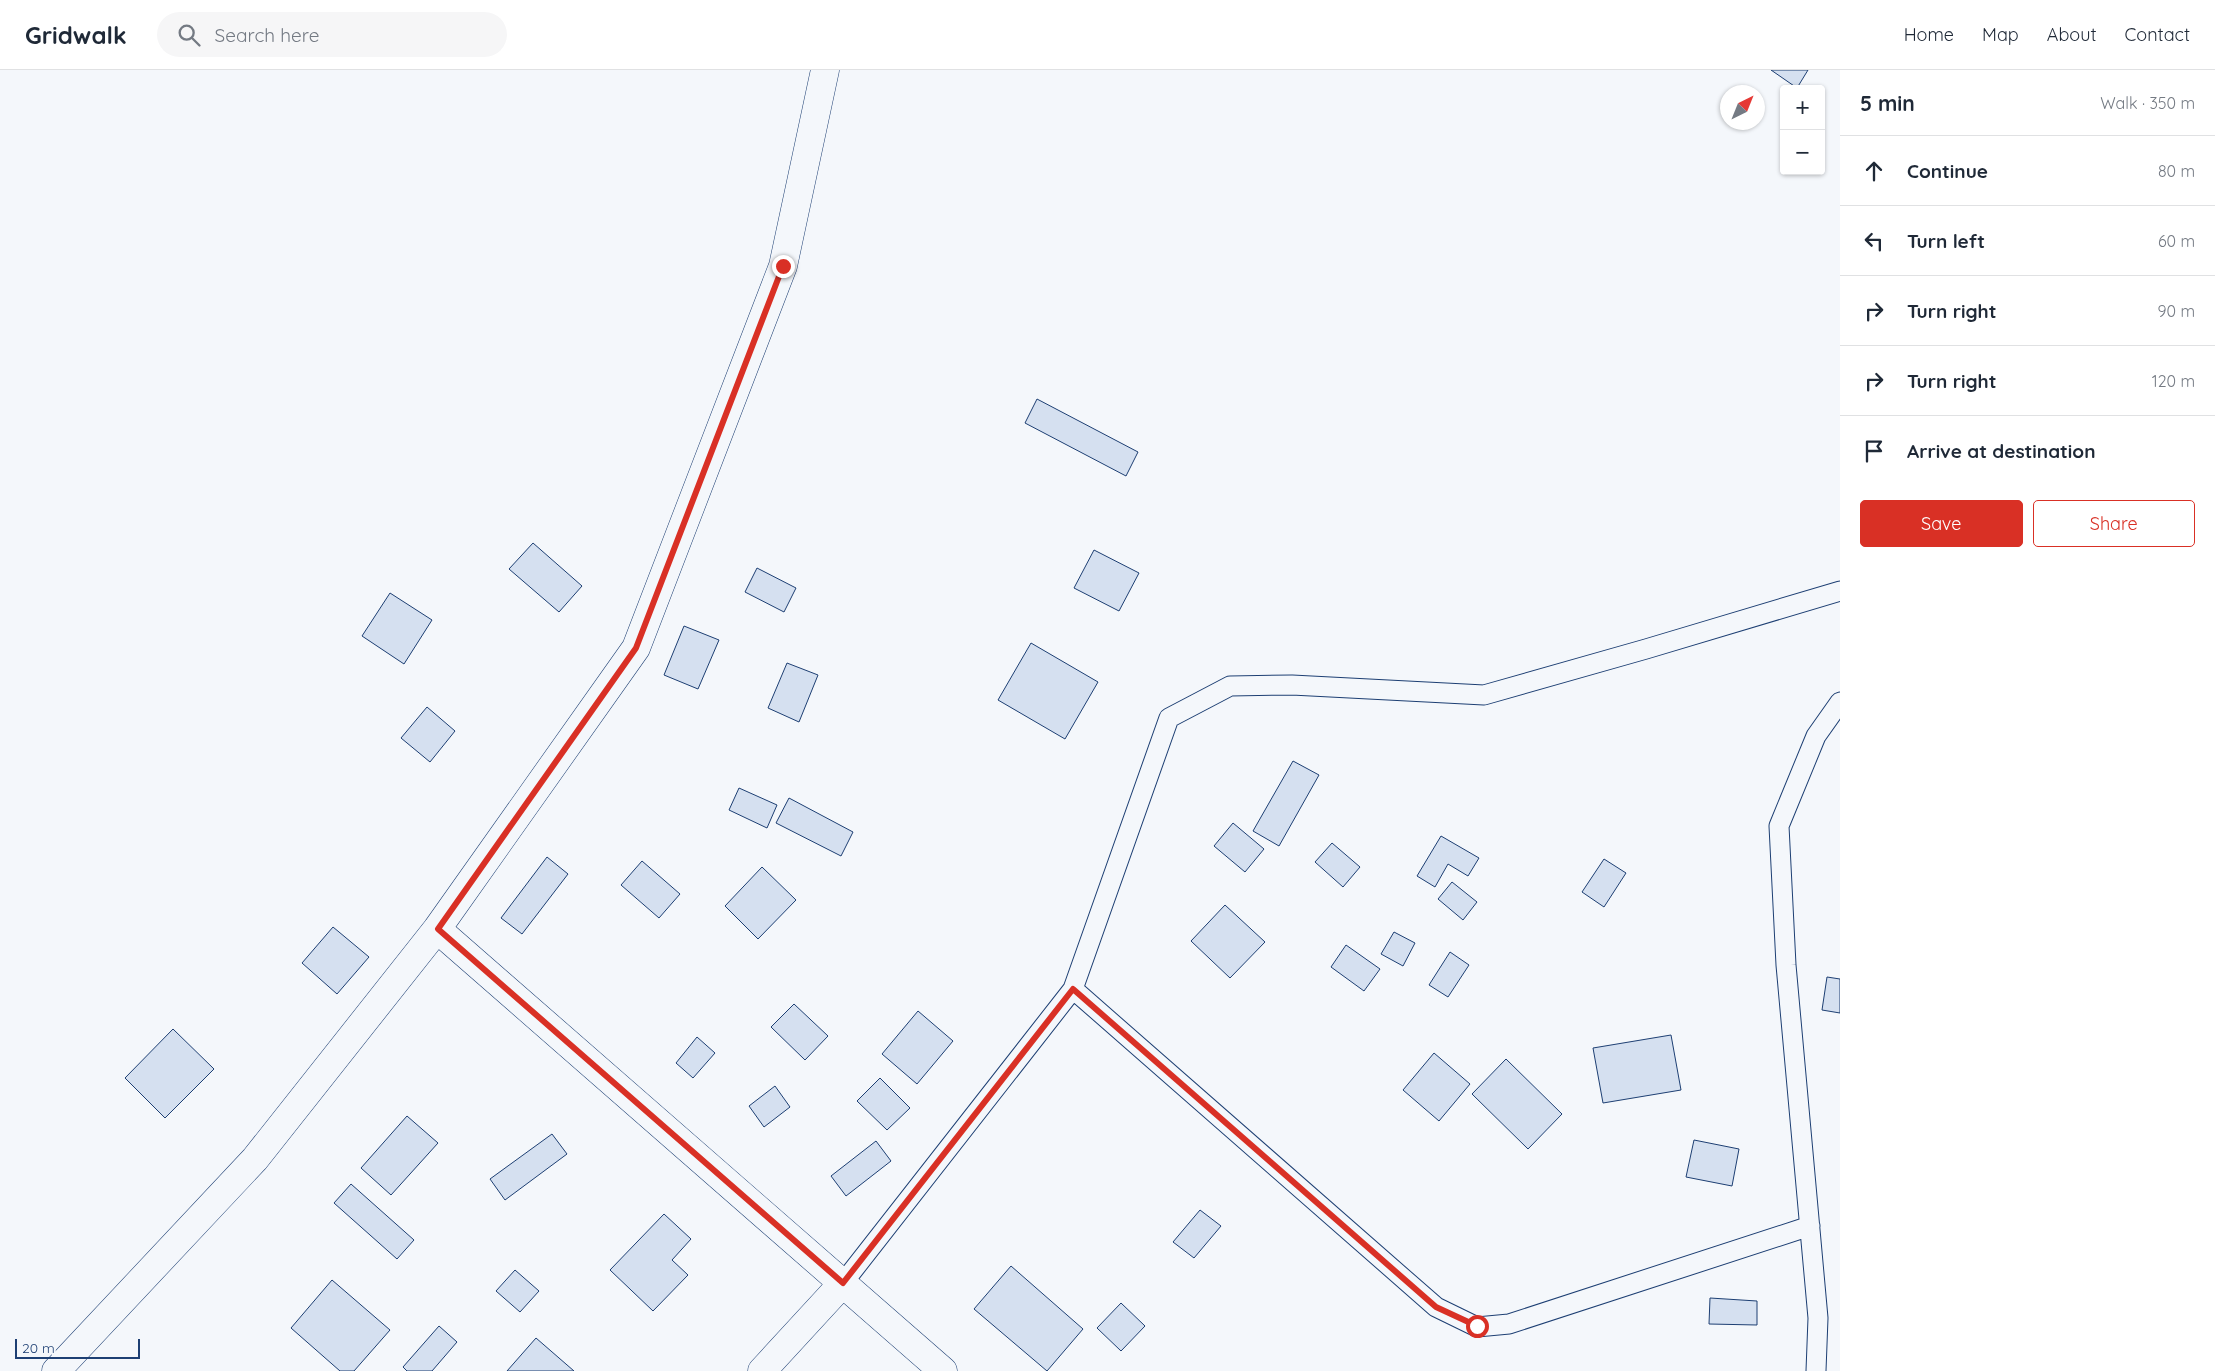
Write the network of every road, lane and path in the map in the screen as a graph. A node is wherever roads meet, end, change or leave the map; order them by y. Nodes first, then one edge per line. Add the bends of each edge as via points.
1 (825, 70) edge
2 (1840, 591) edge
3 (1840, 702) edge
4 (438, 929) junction
5 (1073, 989) junction
6 (1810, 1226) junction
7 (843, 1283) junction
8 (56, 1371) edge
9 (762, 1371) edge
10 (943, 1371) edge
11 (1816, 1371) edge

1 - 4 street via 783,266 636,648
2 - 5 lane via 1484,695 1292,685 1230,686 1168,718
3 - 6 lane via 1816,736 1779,826 1786,965
4 - 7 street
4 - 8 street via 255,1159
5 - 6 lane via 1436,1307 1477,1326 1509,1324
5 - 7 lane
6 - 11 lane via 1818,1318
7 - 9 street
7 - 10 street

